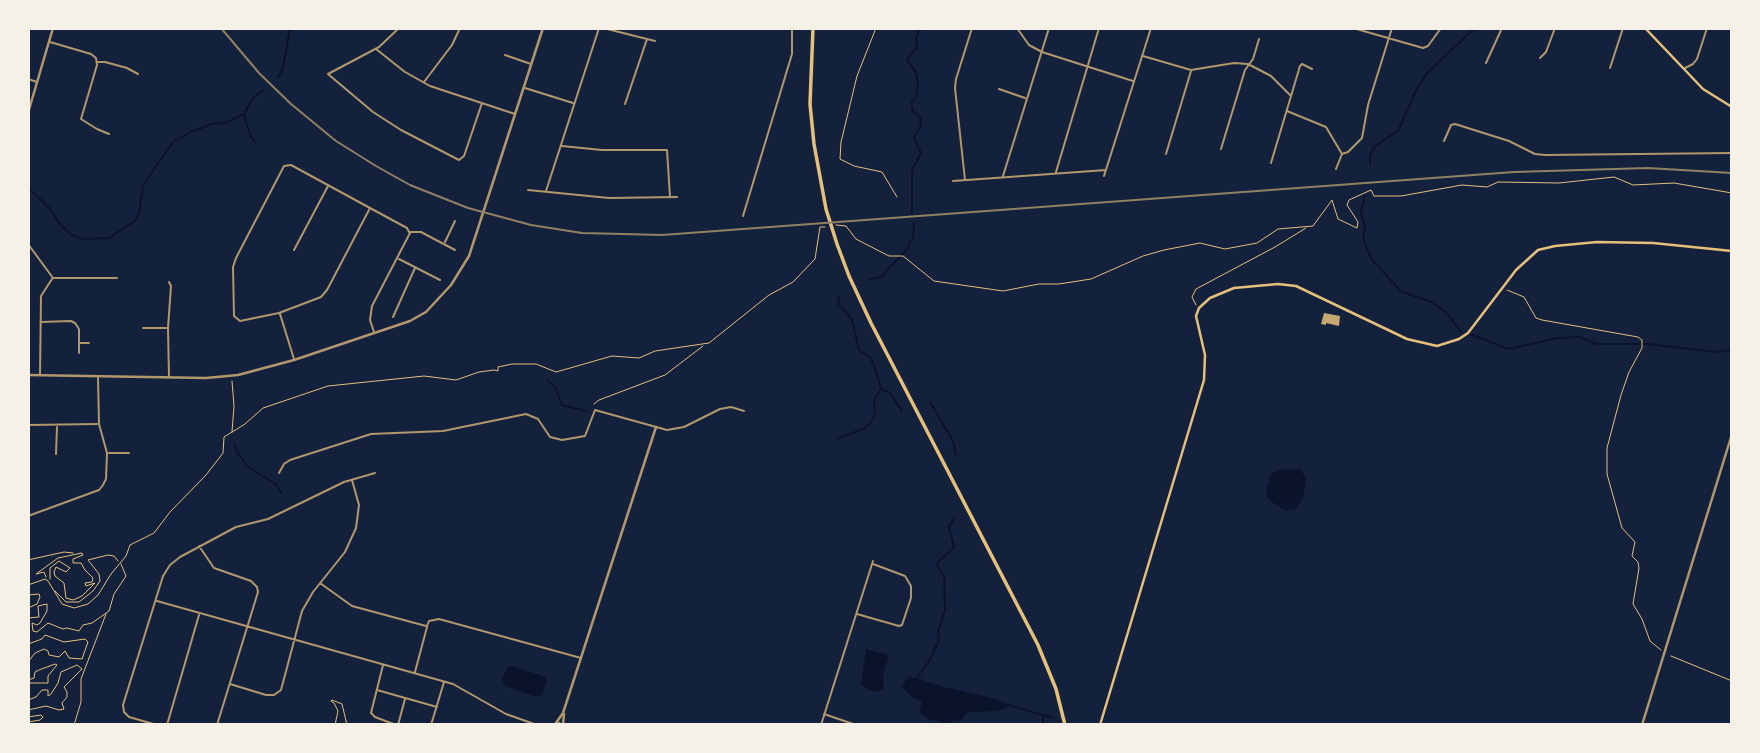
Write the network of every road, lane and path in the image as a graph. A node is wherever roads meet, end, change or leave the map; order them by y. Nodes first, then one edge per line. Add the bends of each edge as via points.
1 (53, 28) edge
2 (399, 28) edge
3 (460, 28) edge
4 (543, 28) edge
5 (601, 28) edge
6 (792, 28) edge
7 (813, 28) edge
8 (876, 28) edge
9 (972, 28) edge
10 (1017, 28) edge
11 (1049, 28) edge
12 (1099, 28) edge
13 (1151, 28) edge
14 (1353, 28) edge
15 (1392, 28) edge
16 (1441, 28) edge
17 (1502, 28) edge
18 (1555, 28) edge
19 (1623, 28) edge
20 (1707, 28) edge
21 (1653, 29) edge
22 (1647, 30) edge
23 (1389, 38) junction
24 (647, 39) junction
25 (1259, 39) dead end
26 (655, 41) dead end
27 (49, 42) junction
28 (375, 49) junction
29 (1042, 52) junction
30 (505, 55) dead end
31 (1143, 56) junction
32 (1540, 58) dead end
33 (97, 62) junction
34 (1486, 63) dead end
35 (532, 64) junction
36 (1248, 64) junction
37 (1087, 67) junction
38 (1611, 68) dead end
39 (1312, 69) dead end
40 (1683, 69) junction
41 (1191, 70) junction
42 (138, 74) dead end
43 (28, 79) edge
44 (1134, 81) junction
45 (38, 82) junction
46 (424, 82) junction
47 (524, 88) junction
48 (999, 89) dead end
49 (1290, 94) junction
50 (1026, 98) junction
51 (482, 103) junction
52 (574, 104) junction
53 (625, 104) dead end
54 (1732, 107) edge
55 (1287, 110) junction
56 (28, 113) edge
57 (515, 114) junction
58 (109, 134) dead end
59 (1444, 141) dead end
60 (561, 146) junction
61 (1221, 149) dead end
62 (1166, 153) dead end
63 (1342, 153) junction
64 (1732, 153) edge
65 (1271, 163) dead end
66 (1336, 169) dead end
67 (1107, 170) junction
68 (1055, 173) junction
69 (1003, 176) junction
70 (1104, 177) dead end
71 (965, 180) junction
72 (953, 181) dead end
73 (328, 185) junction
74 (528, 190) dead end
75 (546, 191) junction
76 (1732, 193) edge
77 (670, 197) junction
78 (677, 197) dead end
79 (897, 197) dead end
80 (370, 208) junction
81 (743, 216) dead end
82 (455, 221) dead end
83 (839, 225) dead end
84 (1308, 226) junction
85 (820, 227) dead end
86 (410, 232) junction
87 (444, 243) junction
88 (28, 244) edge
89 (294, 250) dead end
90 (455, 250) dead end
91 (1732, 251) edge
92 (398, 258) junction
93 (415, 268) junction
94 (53, 278) junction
95 (117, 278) dead end
96 (439, 280) dead end
97 (169, 282) dead end
98 (1501, 289) junction
99 (1199, 308) junction
100 (279, 313) junction
101 (393, 317) dead end
102 (40, 322) junction
103 (143, 328) dead end
104 (168, 328) junction
105 (374, 333) junction
106 (79, 343) junction
107 (89, 343) dead end
108 (706, 344) junction
109 (79, 353) dead end
110 (294, 360) junction
111 (28, 375) edge
112 (40, 375) junction
113 (232, 375) junction
114 (98, 376) junction
115 (169, 377) junction
116 (595, 410) junction
117 (744, 411) dead end
118 (99, 424) junction
119 (28, 425) edge
120 (57, 426) junction
121 (656, 427) junction
122 (232, 432) junction
123 (1732, 434) edge
124 (107, 453) junction
125 (129, 453) dead end
126 (56, 454) dead end
127 (279, 472) dead end
128 (375, 473) dead end
129 (352, 479) junction
130 (28, 516) edge
131 (199, 546) junction
132 (76, 554) junction
133 (28, 560) edge
134 (45, 579) junction
135 (48, 581) junction
136 (320, 583) junction
137 (28, 585) edge
138 (53, 589) junction
139 (28, 595) edge
140 (156, 601) junction
141 (28, 609) edge
142 (107, 612) junction
143 (199, 613) junction
144 (856, 613) junction
145 (28, 617) edge
146 (427, 626) junction
147 (247, 627) junction
148 (295, 641) junction
149 (28, 644) edge
150 (1664, 653) junction
151 (581, 658) junction
152 (28, 662) edge
153 (384, 664) junction
154 (28, 670) edge
155 (415, 672) junction
156 (444, 681) junction
157 (1732, 681) edge
158 (28, 682) edge
159 (230, 684) junction
160 (28, 688) edge
161 (376, 690) junction
162 (28, 692) edge
163 (405, 698) junction
164 (28, 700) edge
165 (437, 707) junction
166 (28, 710) edge
167 (563, 713) junction
168 (824, 714) junction
169 (28, 717) edge
170 (28, 722) edge
171 (552, 724) edge
172 (850, 724) edge
173 (74, 725) edge
174 (157, 725) edge
175 (167, 725) edge
176 (217, 725) edge
177 (335, 725) edge
178 (347, 725) edge
179 (397, 725) edge
180 (431, 725) edge
181 (538, 725) edge
182 (563, 725) edge
183 (821, 725) edge
184 (856, 725) edge
185 (1065, 725) edge
186 (1100, 725) edge
187 (1642, 725) edge

1 - 27 street
2 - 28 street
3 - 46 street
4 - 35 street
5 - 24 street
5 - 52 street
6 - 81 street via 792,54
7 - 185 main road via 810,104 814,144 826,209 849,276 1038,645
8 - 79 path via 857,76 840,159 882,172
9 - 71 street via 955,88
10 - 29 street via 1029,45
11 - 29 street
12 - 37 street
13 - 31 street
14 - 23 street
15 - 23 street
16 - 23 street via 1426,48
17 - 34 street
18 - 32 street
19 - 38 street
20 - 40 street via 1696,59
21 - 22 street
22 - 40 main road
23 - 63 street via 1362,138
24 - 26 street
24 - 53 street
25 - 36 street
27 - 33 street via 91,54
27 - 45 street
28 - 46 street
28 - 51 street via 328,74 373,112 459,160
29 - 37 street
29 - 50 street
30 - 35 street
31 - 41 street
31 - 44 street
33 - 42 street
33 - 58 street via 81,119
35 - 47 street
36 - 41 street
36 - 49 street via 1271,76
36 - 61 street
37 - 44 street
37 - 68 street
39 - 49 street via 1301,64
40 - 54 main road via 1703,89
41 - 62 street
43 - 45 street
44 - 67 street
45 - 56 street
46 - 51 street
47 - 52 street
47 - 57 street
48 - 50 street
49 - 55 street
50 - 69 street
51 - 57 street
52 - 60 street
55 - 63 street via 1326,127
55 - 65 street
57 - 105 street via 468,256 451,285 426,312
59 - 64 street via 1455,124 1535,154
60 - 75 street
60 - 77 street via 667,150
63 - 66 street
67 - 68 street
67 - 70 street
68 - 69 street
69 - 71 street
71 - 72 street
73 - 80 street
73 - 89 street
73 - 100 street via 287,164 233,267 234,316 240,321
74 - 75 street
75 - 77 street via 610,198
76 - 84 path via 1674,183 1633,186 1614,177 1462,185 1401,196 1374,196 1365,191 1347,205 1357,228 1338,219 1332,200 1313,226
77 - 78 street
80 - 86 street
80 - 100 street via 324,293
82 - 87 street
83 - 84 path via 889,257 903,256 934,281 1003,291 1091,279 1164,250 1200,243 1236,247 1257,243 1278,229
84 - 99 path via 1196,289 1192,297
85 - 108 path via 815,259 793,282
86 - 87 street
86 - 92 street
87 - 90 street
88 - 94 street
91 - 98 main road via 1653,243 1555,246 1530,255
92 - 93 street
92 - 105 street via 372,306
93 - 96 street
93 - 101 street
94 - 95 street
94 - 102 street via 41,296
97 - 104 street
98 - 99 main road via 1468,333 1437,346 1407,339 1289,284 1234,288
98 - 150 path via 1524,298 1536,318 1642,340 1621,395 1607,449 1607,474 1622,528 1635,542 1632,556 1639,568 1633,604 1650,641
99 - 186 main road via 1196,321 1205,355 1204,380
100 - 110 street
102 - 106 street via 75,323
102 - 112 street
103 - 104 street
104 - 115 street
105 - 110 street
106 - 107 street
106 - 109 street
108 - 116 path via 665,374 599,400
108 - 122 path via 655,351 639,358 612,356 556,373 536,364 512,364 456,380 424,376 328,386 263,408
110 - 113 street
111 - 112 street
112 - 114 street
113 - 115 street
113 - 122 path
114 - 115 street
114 - 118 street
116 - 121 street
116 - 127 street via 581,438 552,439 537,418 526,414 435,432 359,437 290,460
117 - 121 street via 731,407 684,427
118 - 120 street
118 - 124 street
119 - 120 street
120 - 126 street
121 - 151 street
122 - 138 path via 206,475 154,533 130,545 88,604 66,606
123 - 150 street
124 - 125 street
124 - 130 street via 106,479 99,490
128 - 129 street
129 - 131 street
129 - 136 street via 359,505 356,528 345,552
131 - 140 street via 170,565
131 - 147 street via 214,568 256,584 258,592
132 - 133 path
132 - 134 path via 60,556 37,573 45,573
132 - 135 path via 83,554 73,563 81,563 93,578 85,583 88,587 95,583 92,589 75,599 66,598 64,583 54,572 56,567 66,572 70,568 59,561 50,568
134 - 135 path
134 - 137 path
135 - 138 path
136 - 146 street via 352,607
136 - 148 street via 302,611
138 - 142 path via 66,603 79,602 100,581 88,561 113,555 127,575
139 - 141 path via 40,597
140 - 143 street
140 - 174 street via 123,707 129,717
141 - 145 path
142 - 145 path via 79,631 48,623 33,631 32,622 40,623 47,604 38,606 39,617
142 - 173 path via 81,679
143 - 147 street
143 - 175 street
144 - 144 street via 872,562 909,580 911,598 902,625 895,627
144 - 168 street
146 - 151 street via 429,621 439,620
146 - 155 street
147 - 148 street
147 - 159 street
148 - 153 street
148 - 159 street via 277,694
149 - 152 path via 45,635 69,643 88,642 82,659 69,658 63,651 59,657 49,655 44,649
150 - 157 path
150 - 187 street
151 - 167 street
152 - 154 path
153 - 155 street
153 - 161 street
155 - 156 street
156 - 165 street
156 - 181 street
158 - 158 path via 35,671 57,666 48,683
159 - 176 street
160 - 162 path
161 - 163 street
161 - 179 street via 371,713
163 - 165 street
163 - 179 street
164 - 166 path via 45,690 51,694 61,672 77,665 82,669 64,687 64,709
165 - 180 street
167 - 171 street
167 - 182 street
168 - 172 street
168 - 183 street
169 - 170 path via 43,717
171 - 181 street
171 - 182 street
172 - 184 street
177 - 178 path via 338,711 332,700 342,704

